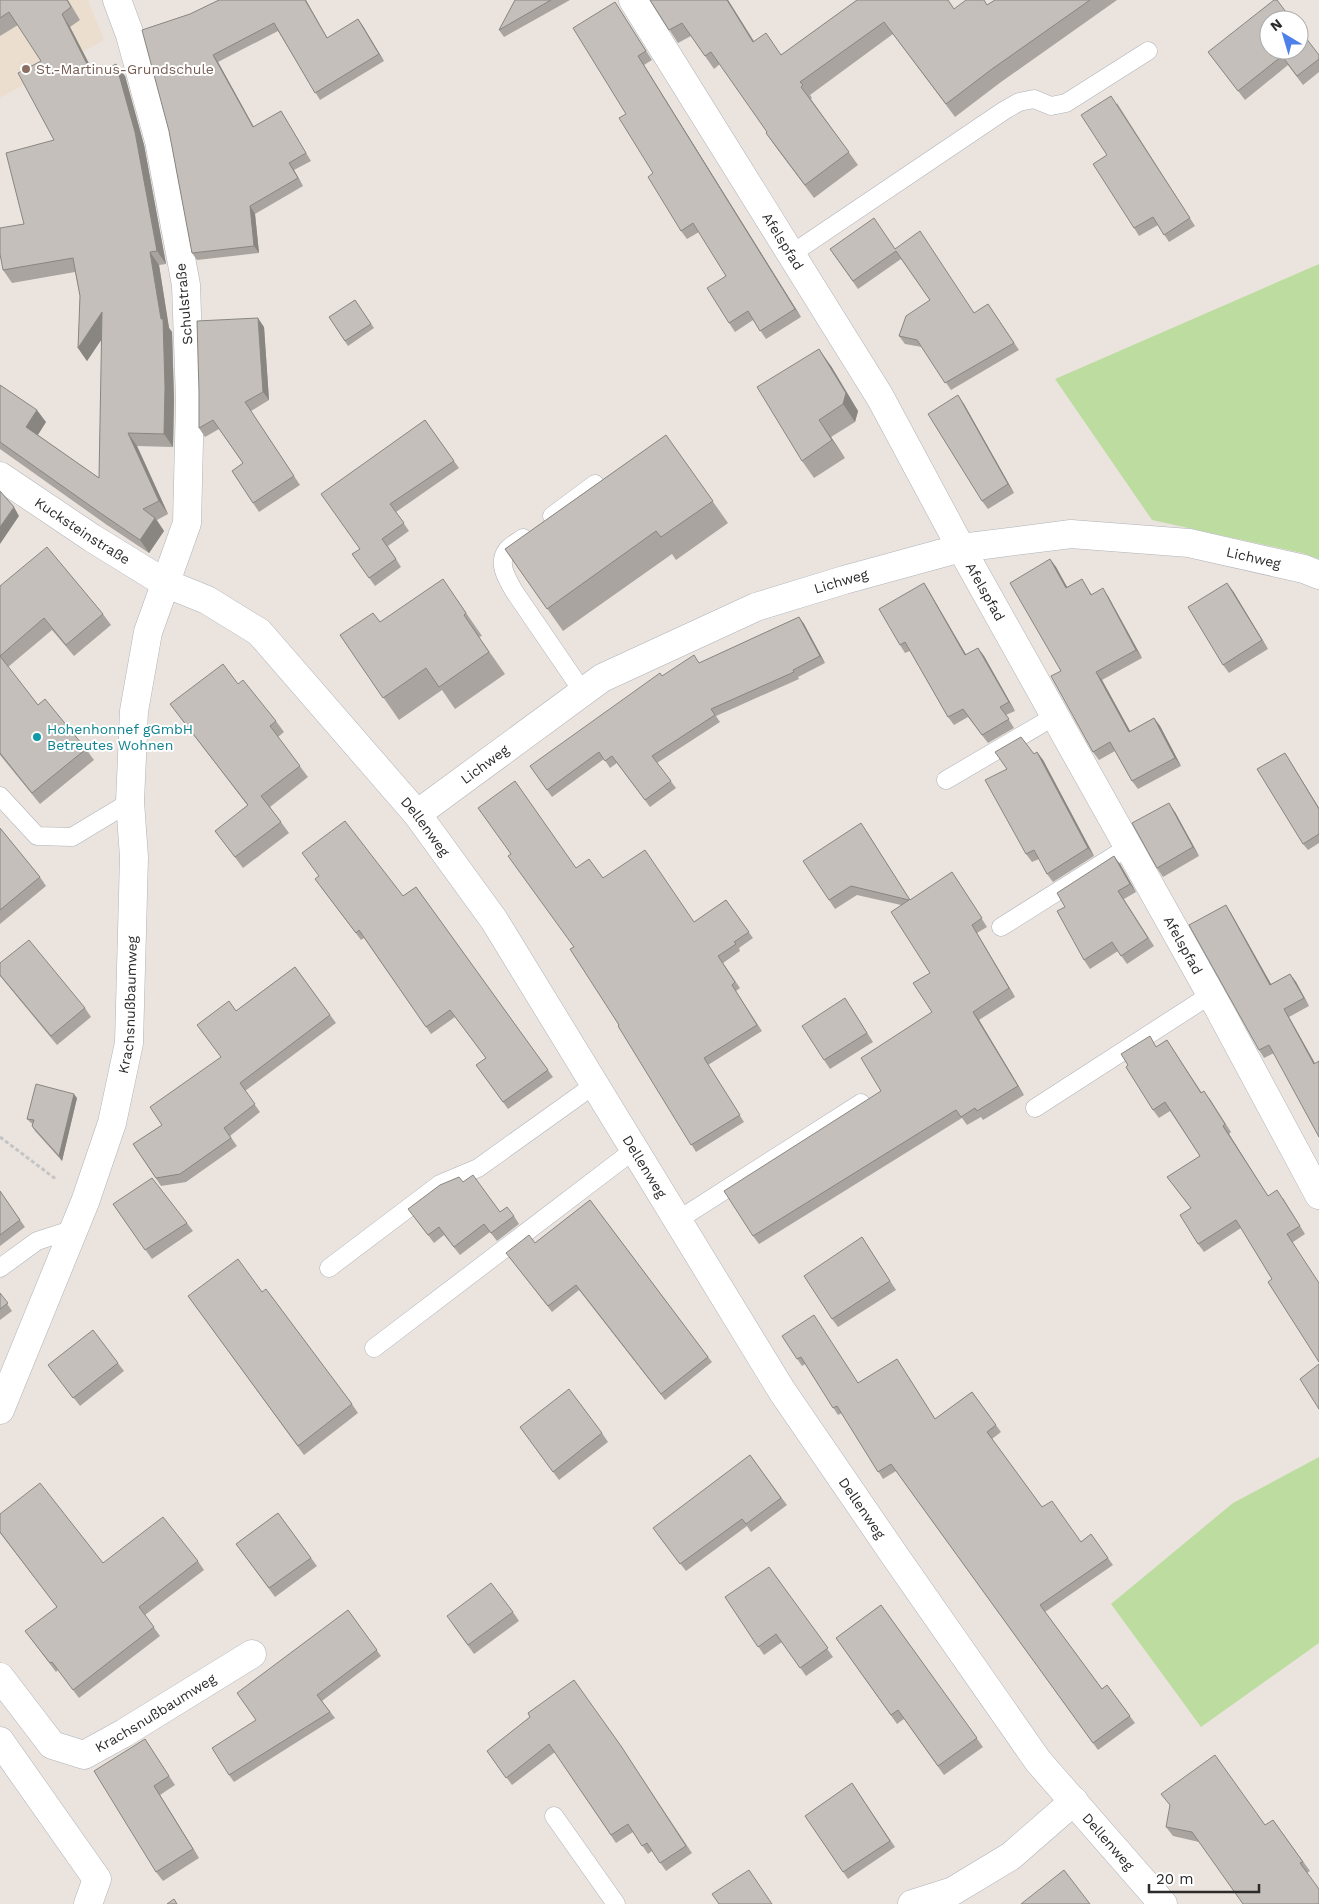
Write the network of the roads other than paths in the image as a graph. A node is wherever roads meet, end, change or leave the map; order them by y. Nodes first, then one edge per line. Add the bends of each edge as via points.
1 (116, 0) edge
2 (633, 0) edge
3 (1148, 51) dead end
4 (790, 255) junction
5 (0, 476) edge
6 (595, 484) edge
7 (961, 548) junction
8 (1319, 575) edge
9 (166, 583) junction
10 (583, 692) junction
11 (1055, 716) junction
12 (946, 780) dead end
13 (0, 796) edge
14 (130, 802) junction
15 (418, 814) junction
16 (1128, 847) junction
17 (1001, 927) dead end
18 (1210, 995) junction
19 (594, 1085) junction
20 (861, 1103) edge
21 (1035, 1108) dead end
22 (634, 1150) junction
23 (1319, 1195) edge
24 (678, 1220) junction
25 (74, 1229) junction
26 (0, 1268) edge
27 (329, 1268) dead end
28 (374, 1348) dead end
29 (0, 1410) edge
30 (252, 1654) dead end
31 (0, 1677) edge
32 (0, 1741) edge
33 (1074, 1801) junction
34 (554, 1816) dead end
35 (948, 1897) edge
36 (88, 1904) edge
37 (616, 1904) edge
38 (912, 1904) edge
39 (1163, 1904) edge

1 - 9 street, Schulstraße via 130,35 160,141 186,285 190,400 187,523
2 - 4 street, Afelspfad
3 - 4 lane via 1066,103 1051,106 1034,99 1019,102
4 - 7 street, Afelspfad via 880,397
5 - 9 street, Kucksteinstraße
6 - 10 lane via 507,550 502,562 514,591
7 - 8 street, Lichweg via 1071,534 1189,543
7 - 10 street, Lichweg via 756,607 602,678
7 - 11 street, Afelspfad
9 - 14 street, Krachsnußbaumweg via 148,632 134,711
9 - 15 street, Dellenweg via 207,600 259,632
10 - 15 street, Lichweg
11 - 12 lane
11 - 16 street, Afelspfad
13 - 14 lane via 37,836 72,837
14 - 25 street, Krachsnußbaumweg via 134,857 129,1043 112,1123
15 - 19 street, Dellenweg via 494,920
16 - 17 lane
16 - 18 street, Afelspfad
18 - 21 lane
18 - 23 street, Afelspfad
19 - 22 street, Dellenweg
19 - 27 lane via 478,1168 440,1184
20 - 24 lane
22 - 24 street, Dellenweg
22 - 28 lane
24 - 33 street, Dellenweg via 782,1391 894,1556 1038,1761
25 - 26 lane via 37,1241
25 - 29 street, Krachsnußbaumweg
30 - 31 street, Krachsnußbaumweg via 84,1755 52,1745
32 - 36 street via 97,1880
33 - 35 street, Dellenweg via 1011,1856
33 - 39 street, Dellenweg
34 - 37 lane
35 - 38 street, Dellenweg

